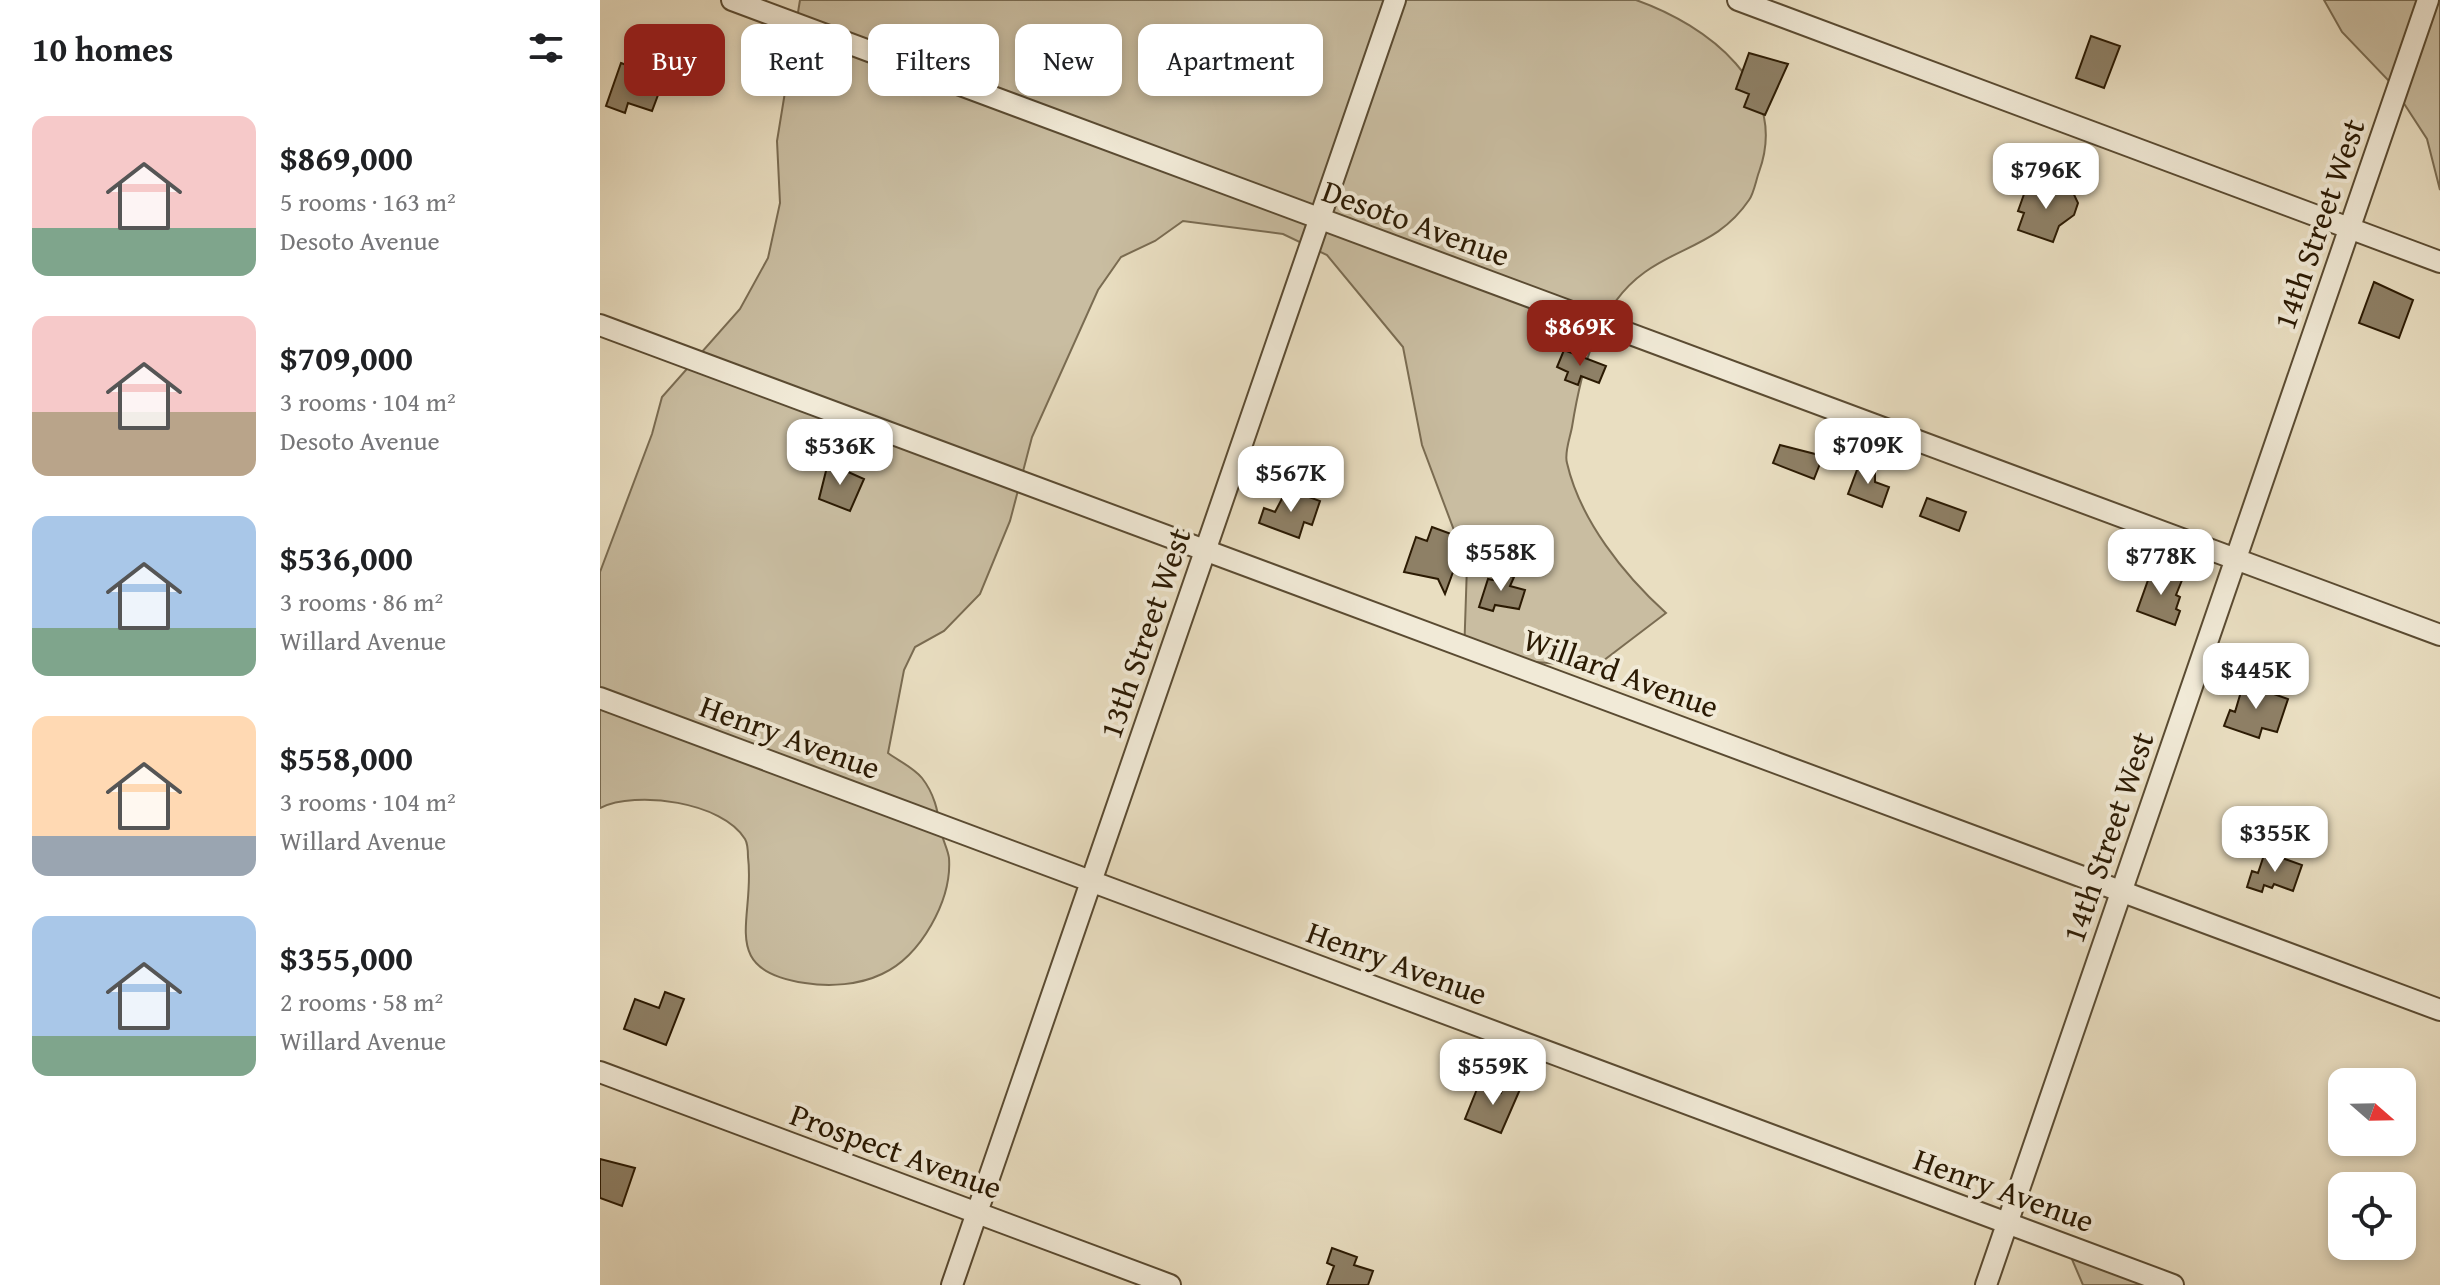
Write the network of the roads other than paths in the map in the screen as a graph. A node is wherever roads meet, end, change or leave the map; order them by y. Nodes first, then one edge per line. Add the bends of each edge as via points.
1 (732, 0) edge
2 (1395, 0) edge
3 (1738, 0) edge
4 (2428, 0) edge
5 (1320, 219) junction
6 (2350, 228) junction
7 (2440, 262) edge
8 (600, 325) edge
9 (1206, 550) junction
10 (2236, 560) junction
11 (2440, 635) edge
12 (600, 698) edge
13 (1091, 881) junction
14 (2121, 892) junction
15 (2440, 1010) edge
16 (600, 1072) edge
17 (977, 1213) junction
18 (2007, 1223) junction
19 (952, 1285) edge
20 (1170, 1285) edge
21 (1986, 1285) edge
22 (2173, 1285) edge

1 - 5 street, Desoto Avenue
2 - 5 street, 13th Street West
3 - 6 street
4 - 6 street, 14th Street West
5 - 9 street, 13th Street West
5 - 10 street, Desoto Avenue
6 - 7 street
6 - 10 street, 14th Street West
8 - 9 street, Willard Avenue
9 - 13 street, 13th Street West
9 - 14 street, Willard Avenue
10 - 11 street, Desoto Avenue
10 - 14 street, 14th Street West
12 - 13 street, Henry Avenue
13 - 17 street, 13th Street West
13 - 18 street, Henry Avenue
14 - 15 street, Willard Avenue
14 - 18 street, 14th Street West
16 - 17 street, Prospect Avenue
17 - 19 street, 13th Street West
17 - 20 street, Prospect Avenue
18 - 21 street, 14th Street West
18 - 22 street, Henry Avenue

